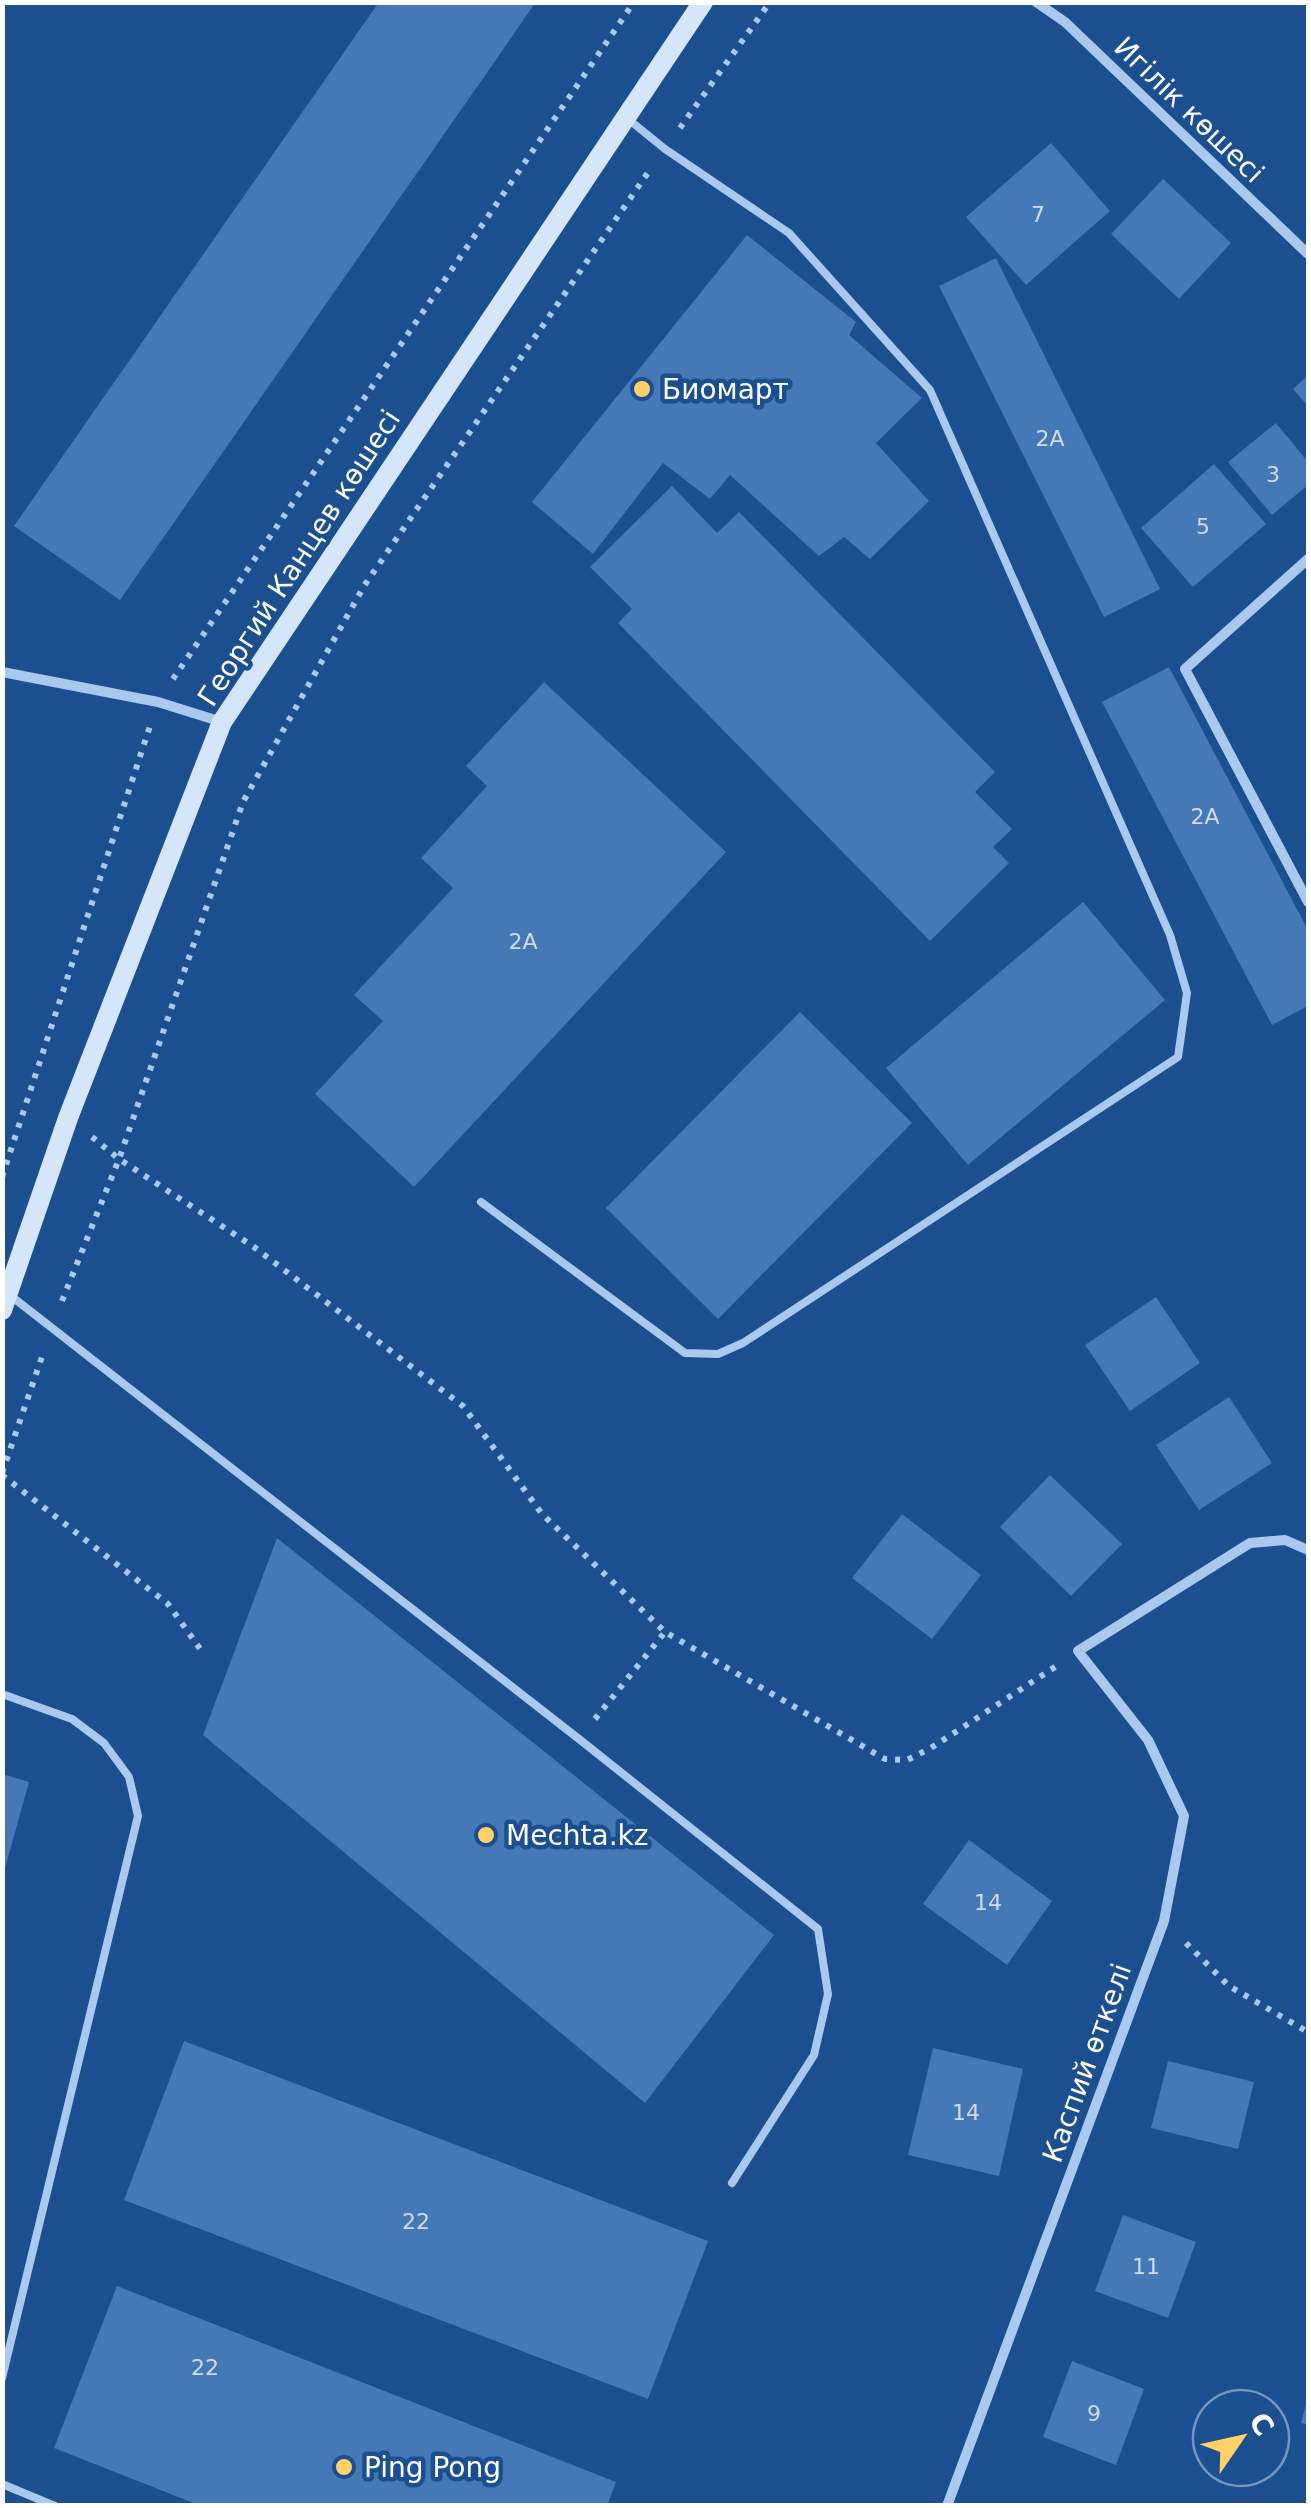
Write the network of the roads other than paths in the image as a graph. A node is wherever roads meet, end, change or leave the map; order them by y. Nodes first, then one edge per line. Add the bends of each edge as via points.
1 (703, 2) edge
2 (1036, 2) edge
3 (625, 116) junction
4 (1308, 254) edge
5 (1308, 559) edge
6 (3, 675) edge
7 (222, 722) junction
8 (1308, 902) edge
9 (481, 1202) dead end
10 (5, 1302) edge
11 (1308, 1550) edge
12 (2, 1694) edge
13 (732, 2183) dead end
14 (2, 2378) edge
15 (2, 2484) edge
16 (55, 2506) edge
17 (947, 2506) edge

1 - 3 main road, Георгий Канцев көшесі
2 - 4 street, Игілік көшесі via 1065,22
3 - 7 main road, Георгий Канцев көшесі
3 - 9 lane via 789,233 930,390 1170,935 1187,993 1178,1057 718,1354 685,1353
5 - 8 street via 1185,669
6 - 7 street via 158,702
7 - 10 main road, Георгий Канцев көшесі via 68,1118
10 - 13 lane via 51,1328 818,1929 828,1994 814,2055
11 - 17 street, Каспий өткелі via 1285,1540 1250,1543 1078,1651 1148,1740 1184,1816 1164,1921
12 - 14 lane via 72,1719 104,1743 128,1778 138,1816
15 - 16 lane

